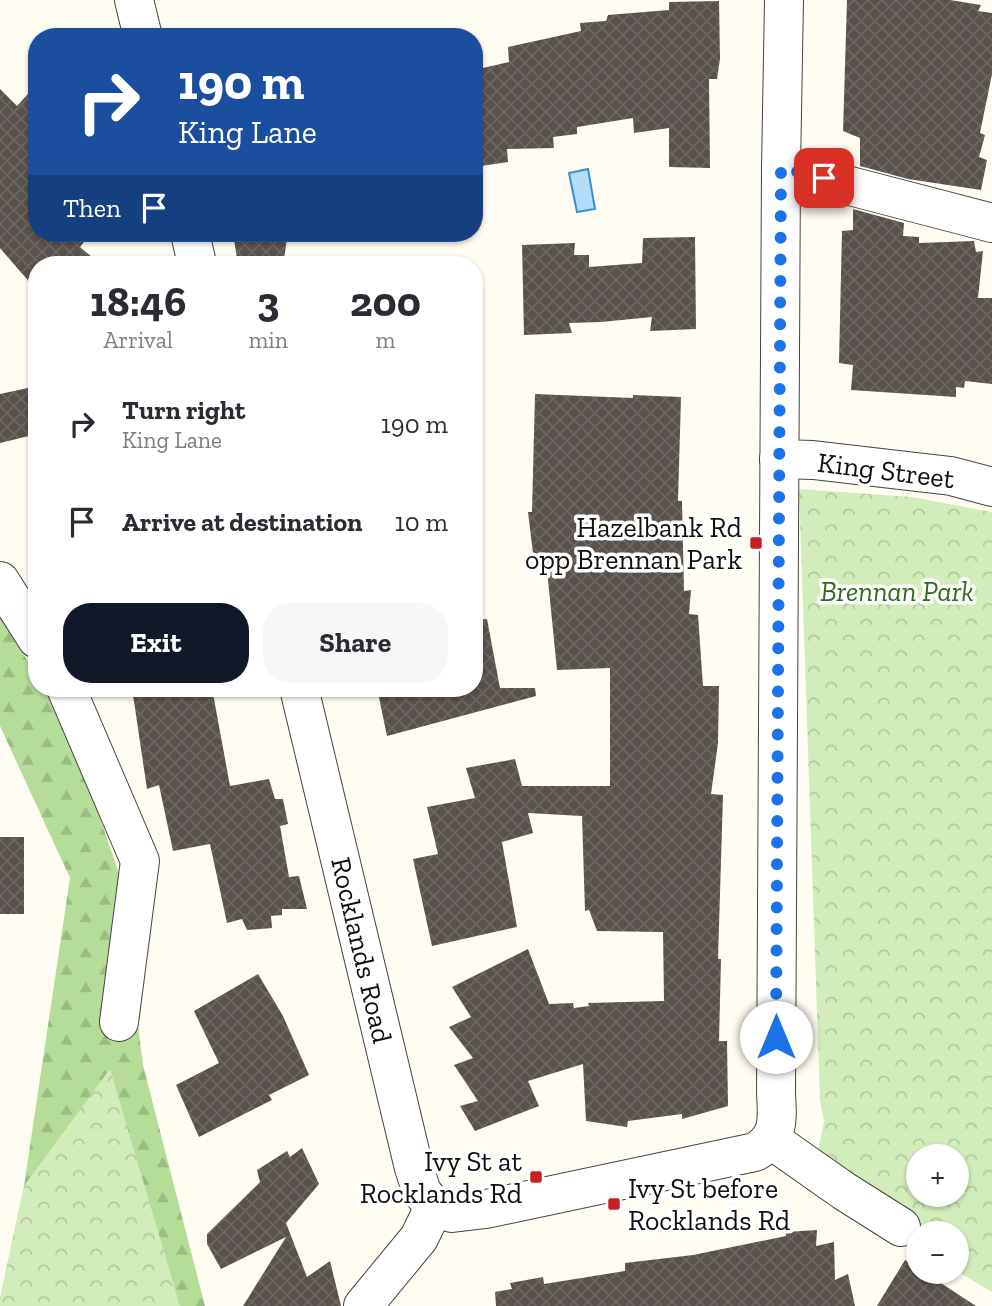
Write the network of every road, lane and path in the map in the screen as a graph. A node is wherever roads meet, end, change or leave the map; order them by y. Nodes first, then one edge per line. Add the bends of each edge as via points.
1 (134, 0) edge
2 (784, 0) edge
3 (141, 28) edge
4 (781, 168) junction
5 (992, 223) edge
6 (779, 460) junction
7 (992, 487) edge
8 (0, 581) edge
9 (28, 625) edge
10 (70, 697) edge
11 (301, 697) edge
12 (119, 1022) dead end
13 (770, 1139) junction
14 (434, 1207) junction
15 (901, 1227) dead end
16 (363, 1306) edge

1 - 3 street
2 - 4 street
4 - 5 street
4 - 6 street
6 - 7 street, King Street via 950,476
6 - 13 street via 777,1119
8 - 9 street
10 - 12 street via 140,861
11 - 14 street, Rocklands Road via 414,1168 422,1192
13 - 14 street via 755,1152 486,1209 452,1213
13 - 15 street
14 - 16 street via 419,1238

